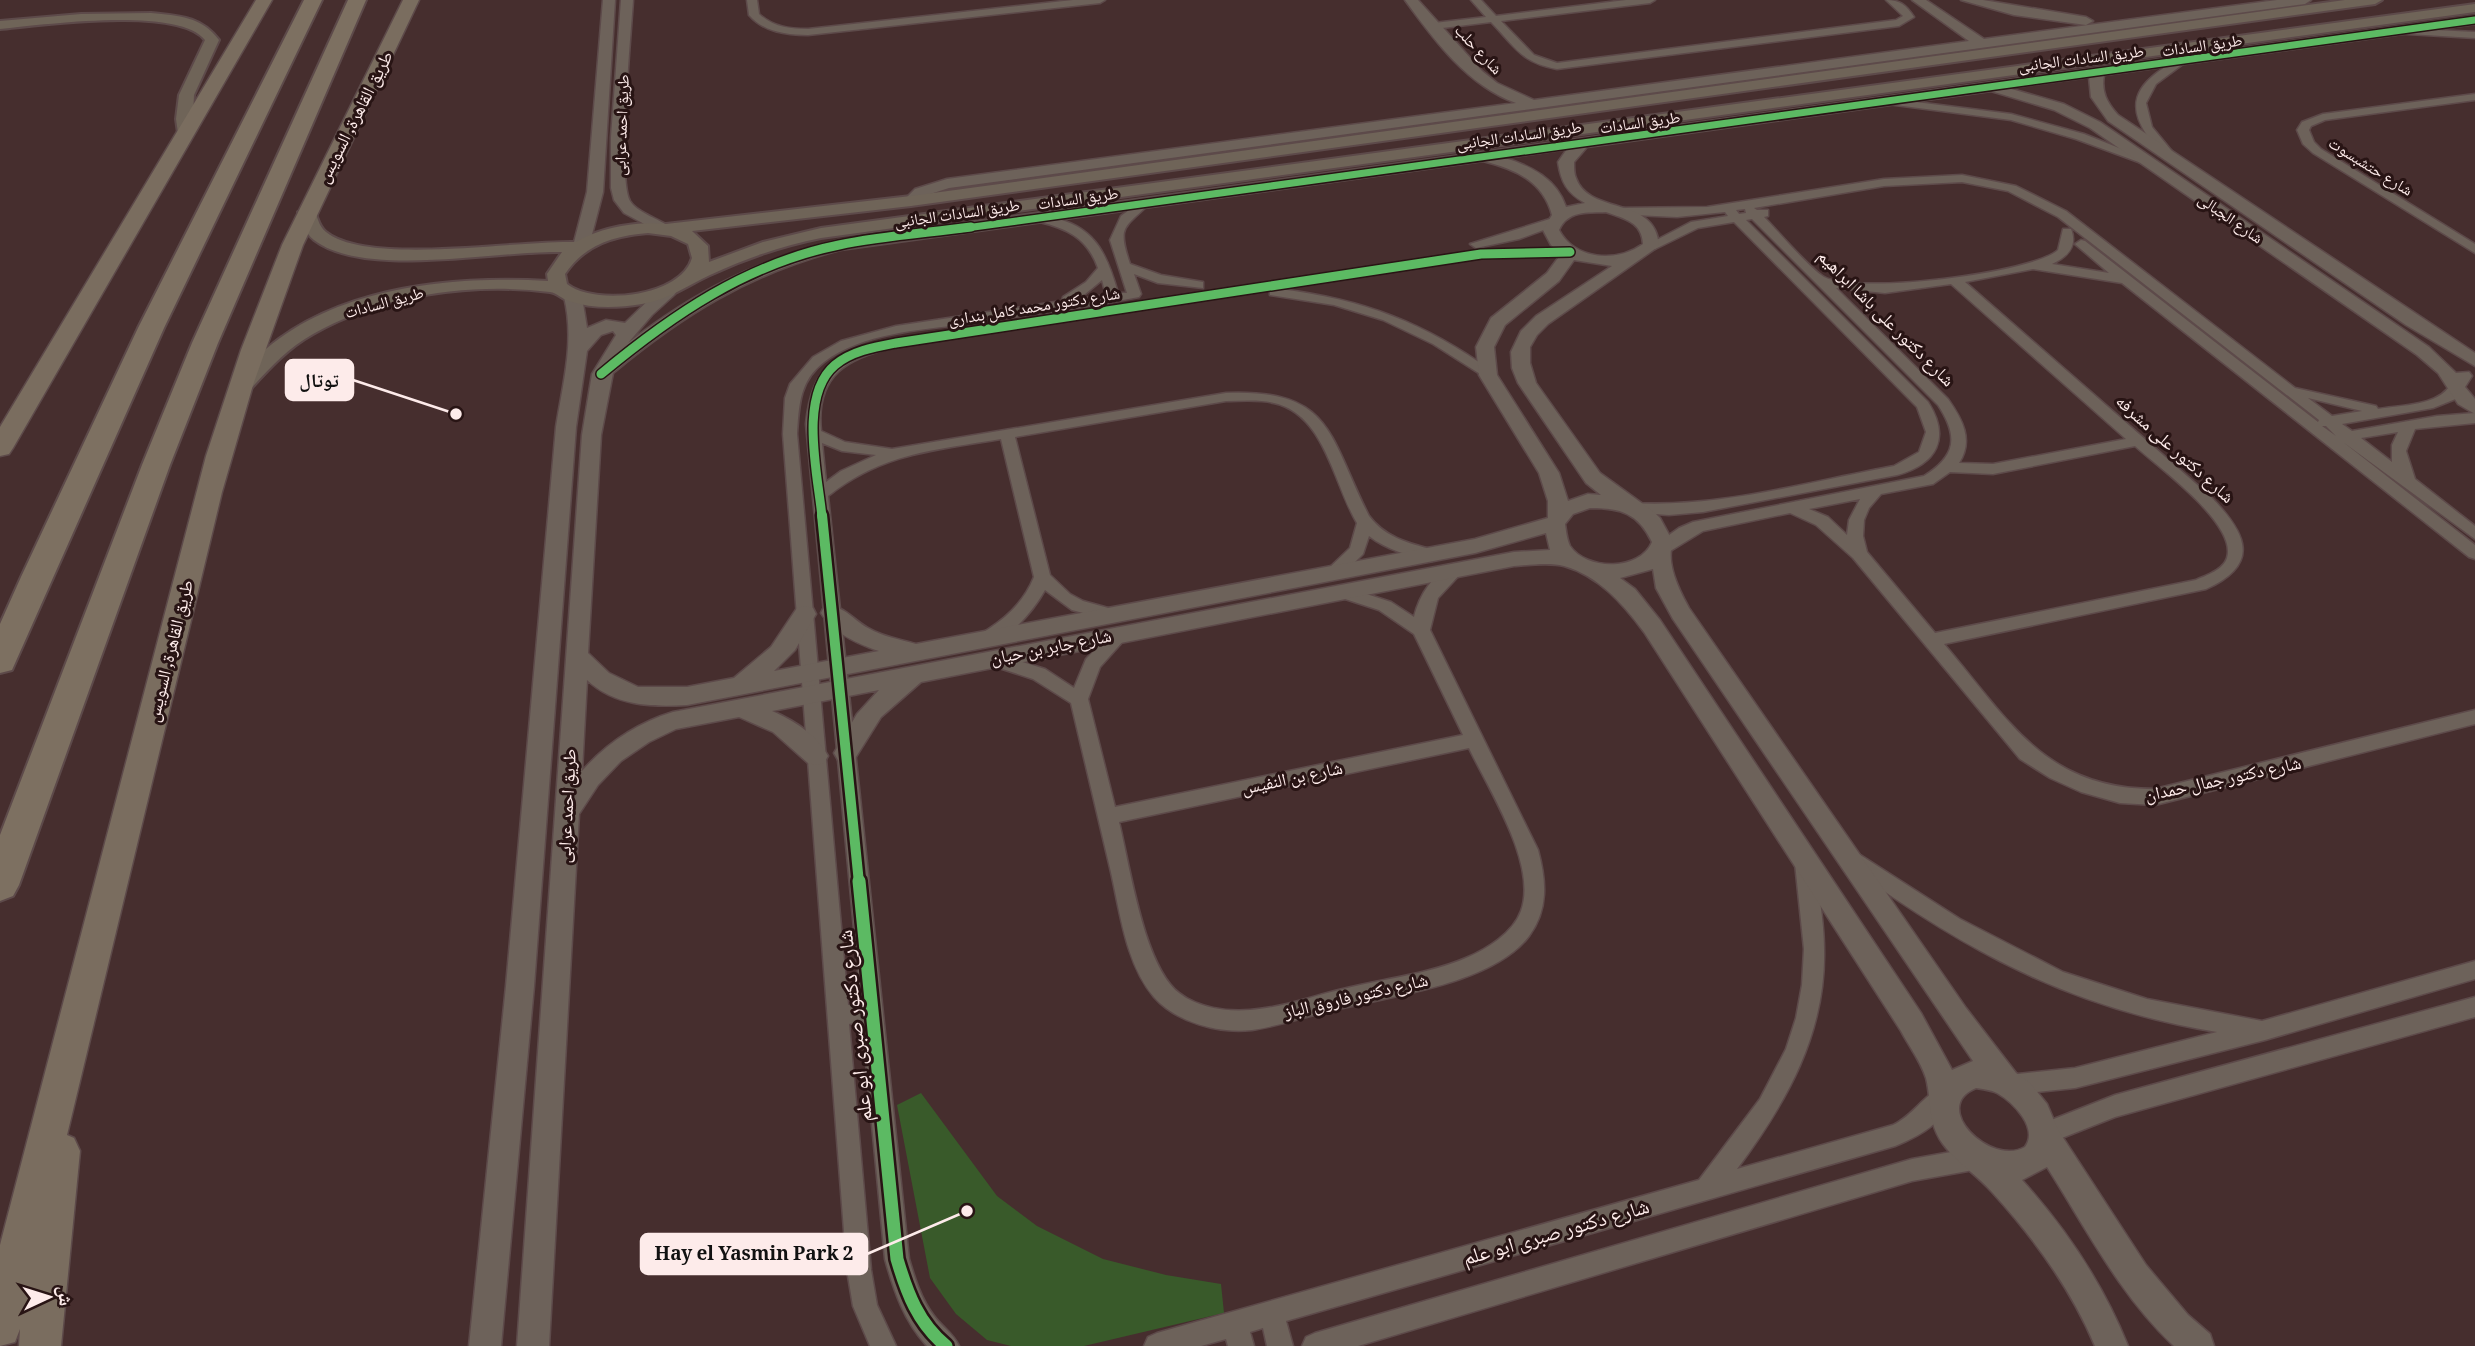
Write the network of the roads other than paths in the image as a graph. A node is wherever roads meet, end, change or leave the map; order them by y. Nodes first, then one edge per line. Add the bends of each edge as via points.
1 (264, 0) edge
2 (313, 0) edge
3 (356, 0) edge
4 (411, 0) edge
5 (609, 0) edge
6 (627, 0) edge
7 (752, 0) edge
8 (1100, 0) edge
9 (1396, 0) edge
10 (1411, 0) edge
11 (1476, 0) edge
12 (1650, 0) edge
13 (1891, 0) edge
14 (1918, 0) edge
15 (1966, 0) edge
16 (2305, 0) edge
17 (2375, 0) edge
18 (153, 2) edge
19 (1010, 8) edge
20 (1941, 8) edge
21 (2475, 8) edge
22 (129, 9) junction
23 (2287, 12) junction
24 (2441, 13) junction
25 (0, 15) edge
26 (1493, 19) junction
27 (2220, 21) junction
28 (2467, 21) edge
29 (2131, 23) junction
30 (0, 25) edge
31 (1434, 26) junction
32 (2318, 29) junction
33 (2392, 31) junction
34 (2087, 35) junction
35 (2475, 35) edge
36 (2252, 38) junction
37 (1990, 43) junction
38 (1908, 54) junction
39 (2182, 61) junction
40 (1894, 65) junction
41 (2098, 71) junction
42 (1699, 82) junction
43 (1985, 86) junction
44 (1652, 88) junction
45 (1685, 94) junction
46 (2475, 97) edge
47 (1884, 101) junction
48 (1534, 104) junction
49 (1723, 110) junction
50 (1458, 114) junction
51 (1682, 116) junction
52 (1764, 117) junction
53 (1665, 130) junction
54 (186, 132) junction
55 (1586, 141) junction
56 (619, 151) junction
57 (598, 154) junction
58 (1481, 156) junction
59 (2171, 158) junction
60 (1356, 161) junction
61 (2149, 162) junction
62 (1383, 169) junction
63 (911, 201) junction
64 (1144, 204) junction
65 (1611, 209) junction
66 (1749, 209) junction
67 (307, 212) junction
68 (1730, 212) junction
69 (2062, 214) junction
70 (2046, 216) junction
71 (1041, 218) junction
72 (1556, 219) junction
73 (905, 222) junction
74 (664, 229) junction
75 (935, 232) junction
76 (2067, 232) junction
77 (1651, 246) junction
78 (580, 247) junction
79 (2475, 249) edge
80 (1570, 252) junction
81 (1634, 258) junction
82 (1124, 266) junction
83 (2035, 266) junction
84 (1105, 268) junction
85 (1954, 279) junction
86 (1819, 280) junction
87 (2129, 281) junction
88 (678, 285) junction
89 (1198, 285) junction
90 (1247, 289) junction
91 (1886, 289) junction
92 (566, 292) junction
93 (1134, 294) junction
94 (1113, 297) junction
95 (1056, 306) junction
96 (1857, 318) junction
97 (931, 331) junction
98 (625, 335) junction
99 (576, 353) junction
100 (2475, 361) edge
101 (601, 374) junction
102 (1488, 374) junction
103 (2475, 374) edge
104 (2282, 384) junction
105 (2456, 386) junction
106 (237, 394) junction
107 (2475, 408) edge
108 (2392, 411) junction
109 (2475, 418) edge
110 (2330, 421) junction
111 (2311, 424) junction
112 (2411, 425) junction
113 (1933, 432) junction
114 (814, 433) junction
115 (1007, 434) junction
116 (2349, 436) junction
117 (1960, 438) junction
118 (2329, 439) junction
119 (2138, 441) junction
120 (0, 448) edge
121 (590, 450) junction
122 (897, 452) junction
123 (563, 455) junction
124 (1949, 467) junction
125 (2415, 487) junction
126 (1875, 492) junction
127 (820, 495) junction
128 (1631, 507) junction
129 (1793, 508) junction
130 (1557, 520) junction
131 (1365, 523) junction
132 (2475, 534) edge
133 (1660, 550) junction
134 (1859, 554) junction
135 (2475, 554) edge
136 (1432, 555) junction
137 (1583, 565) junction
138 (1456, 570) junction
139 (1042, 577) junction
140 (1338, 582) junction
141 (832, 613) junction
142 (804, 614) junction
143 (1116, 625) junction
144 (1422, 630) junction
145 (1932, 640) junction
146 (989, 649) junction
147 (577, 655) junction
148 (0, 661) edge
149 (923, 662) junction
150 (838, 678) junction
151 (810, 683) junction
152 (735, 697) junction
153 (1079, 699) junction
154 (2475, 717) edge
155 (1475, 740) junction
156 (846, 753) junction
157 (816, 756) junction
158 (566, 814) junction
159 (1108, 816) junction
160 (1843, 852) junction
161 (1805, 859) junction
162 (0, 885) edge
163 (2475, 970) edge
164 (557, 978) junction
165 (520, 986) junction
166 (2475, 1007) edge
167 (872, 1009) junction
168 (838, 1017) junction
169 (2265, 1030) junction
170 (63, 1081) junction
171 (2008, 1084) junction
172 (1943, 1096) junction
173 (2044, 1135) junction
174 (1981, 1159) junction
175 (1707, 1188) junction
176 (1272, 1313) junction
177 (1394, 1323) junction
178 (0, 1326) edge
179 (1238, 1335) edge
180 (40, 1346) edge
181 (485, 1346) edge
182 (533, 1346) edge
183 (883, 1346) edge
184 (946, 1346) edge
185 (1157, 1346) edge
186 (1280, 1346) edge
187 (1315, 1346) edge
188 (1367, 1346) edge
189 (2112, 1346) edge
190 (2198, 1346) edge

1 - 54 highway
2 - 148 highway via 152,323
3 - 162 highway via 191,378
4 - 67 highway, طريق القاهرة, السويس
5 - 57 street, طريق احمد عرابى
6 - 56 street, طريق احمد عرابى
7 - 19 street via 757,19 798,32
8 - 19 street
9 - 50 street, شارع حلب via 1468,94
10 - 31 street, شارع حلب
11 - 26 street
12 - 26 street
13 - 26 street via 1908,13 1905,20 1558,66 1530,57
14 - 20 street
15 - 29 street via 2039,16
16 - 29 street, طريق السادات الجانبى
17 - 23 main road, طريق السادات
18 - 22 main road
20 - 37 street
21 - 24 main road, طريق السادات
22 - 25 main road
22 - 30 main road
22 - 54 main road via 180,16 202,23 210,31 211,44 184,97
23 - 27 main road, طريق السادات
23 - 32 main road via 2285,22
24 - 28 main road
24 - 32 main road, طريق السادات
26 - 31 street
27 - 34 main road, طريق السادات
27 - 36 main road via 2254,27 2258,32
28 - 33 street, طريق السادات الجانبى
29 - 34 street, طريق السادات الجانبى
31 - 48 street, شارع حلب via 1487,85
32 - 36 main road, طريق السادات
33 - 35 street
33 - 39 street, طريق السادات الجانبى
34 - 37 street, طريق السادات الجانبى
34 - 40 main road, طريق السادات
36 - 49 main road, طريق السادات
37 - 38 street, طريق السادات الجانبى
38 - 40 main road
38 - 42 street, طريق السادات الجانبى
39 - 41 street, طريق السادات الجانبى
39 - 59 street via 2151,81 2141,93 2139,107 2143,123
40 - 45 main road, طريق السادات
41 - 43 street, طريق السادات الجانبى
41 - 59 street, شارع الجبالى via 2095,94 2102,106
42 - 44 street, طريق السادات الجانبى
42 - 45 main road
43 - 47 street, طريق السادات الجانبى
43 - 61 street, شارع الجبالى via 2080,117
44 - 45 main road
44 - 48 street, طريق السادات الجانبى
45 - 63 main road, طريق السادات
46 - 79 street, شارع حتشبسوت via 2323,117 2303,130 2317,151
47 - 52 street, طريق السادات الجانبى
47 - 61 street via 2011,117
48 - 50 street, طريق السادات الجانبى
49 - 51 main road, طريق السادات
49 - 52 main road
50 - 63 street, طريق السادات الجانبى via 937,185
51 - 53 main road
51 - 60 main road, طريق السادات
52 - 53 street, طريق السادات الجانبى
53 - 55 street, طريق السادات الجانبى
54 - 120 highway
55 - 58 street, طريق السادات الجانبى
55 - 65 street via 1569,154 1565,170 1573,187
56 - 57 street
56 - 74 street, طريق احمد عرابى via 622,201
57 - 78 street, طريق احمد عرابى via 593,205
58 - 62 street, طريق السادات الجانبى
58 - 72 street via 1516,166 1542,182 1558,204
59 - 100 street, شارع الجبالى
60 - 62 main road
60 - 73 main road, طريق السادات
61 - 105 street, شارع الجبالى via 2423,351
62 - 64 street, طريق السادات الجانبى
63 - 74 main road, طريق السادات
64 - 71 street, طريق السادات الجانبى
64 - 82 street via 1126,216 1117,232
65 - 68 street via 1663,214
65 - 72 street via 1579,209
65 - 77 street via 1650,230
66 - 68 street
66 - 69 street via 1937,176 2012,188
66 - 70 street via 1947,185 2002,193
66 - 86 street, شارع دكتور على باشا ابراهيم
67 - 78 main road via 314,231 323,238 373,252
67 - 106 highway, طريق القاهرة, السويس
68 - 77 street
68 - 113 street, شارع دكتور على باشا ابراهيم via 1923,405
69 - 70 street
69 - 104 street
70 - 76 street
71 - 75 street, طريق السادات الجانبى
71 - 84 street via 1085,233 1094,241
72 - 80 street via 1553,238
72 - 89 street, شارع دكتور محمد كامل بندارى via 1529,232 1485,242
73 - 75 main road
73 - 88 main road, طريق السادات via 766,245
74 - 78 main road, طريق السادات via 613,233
74 - 88 main road via 690,237 701,251 698,267
75 - 101 street, طريق السادات الجانبى via 829,247 740,278 673,316
76 - 83 street via 2066,249
76 - 87 street
77 - 81 street
78 - 92 main road via 559,267 557,277
80 - 81 street via 1603,261
80 - 90 street, شارع دكتور محمد كامل بندارى via 1481,254
80 - 102 street via 1553,277 1497,322 1485,347
81 - 128 street via 1541,321 1523,343 1520,356 1527,383 1585,468
82 - 89 street via 1158,279
82 - 93 street
83 - 85 street
83 - 87 street
84 - 94 street
84 - 95 street via 1081,293
85 - 91 street
85 - 119 street, شارع دكتور على مشرفه
86 - 91 street
86 - 96 street, شارع دكتور على باشا ابراهيم
87 - 111 street
88 - 92 main road, طريق السادات via 621,303 594,303
88 - 98 street, طريق احمد عرابى
89 - 93 street, شارع دكتور محمد كامل بندارى
90 - 97 street, شارع دكتور محمد كامل بندارى
90 - 102 street via 1323,297 1382,313 1436,338
91 - 96 street via 1868,302
92 - 99 street, طريق احمد عرابى via 578,317
92 - 106 main road, طريق السادات via 503,284 443,287 369,302 322,321 289,341 258,367
93 - 94 street, شارع دكتور محمد كامل بندارى
94 - 95 street, شارع دكتور محمد كامل بندارى
95 - 97 street, شارع دكتور محمد كامل بندارى
96 - 117 street, شارع دكتور على باشا ابراهيم via 1943,402
97 - 114 street, شارع دكتور محمد كامل بندارى via 857,353 834,367 818,383 814,395
97 - 142 street, شارع دكتور محمد كامل بندارى via 879,333 846,344 818,360 797,384 790,434
98 - 99 street via 621,327 599,327
98 - 101 street, طريق احمد عرابى
99 - 123 street, طريق احمد عرابى
101 - 121 street, طريق احمد عرابى
102 - 130 street via 1549,473
103 - 105 street via 2462,376
104 - 108 street via 2347,405
104 - 110 street
105 - 107 street
105 - 108 street via 2444,401
106 - 170 highway, طريق القاهرة, السويس
108 - 110 street
109 - 112 street
110 - 111 street
110 - 116 street
111 - 118 street
112 - 116 street
112 - 125 street via 2397,445 2398,458
113 - 117 street
113 - 128 street via 1924,455 1897,470 1703,507
114 - 122 street via 842,446
114 - 127 street, شارع دكتور محمد كامل بندارى
115 - 122 street
115 - 131 street via 1226,397 1282,400 1298,406 1316,423
115 - 139 street
116 - 118 street
116 - 125 street
117 - 124 street
118 - 135 street
119 - 124 street via 1993,469
119 - 145 street, شارع دكتور على مشرفه via 2230,527 2237,549 2230,568 2211,581 2187,588
121 - 123 street
121 - 147 street, طريق احمد عرابى
122 - 127 street via 846,474
123 - 165 street, طريق احمد عرابى
124 - 126 street via 1928,480
125 - 132 street
126 - 129 street
126 - 134 street via 1864,502 1854,525
127 - 141 street, شارع دكتور محمد كامل بندارى
128 - 130 street via 1588,501 1576,504
128 - 133 street via 1652,522
129 - 133 street via 1699,526
129 - 134 street, شارع دكتور جمال حمدان via 1822,522
130 - 136 street, شارع جابر بن حيان via 1500,541
130 - 137 street via 1557,542
131 - 136 street via 1393,544
131 - 140 street
133 - 137 street via 1635,571 1607,572
133 - 160 street via 1662,575 1677,607
134 - 145 street, شارع دكتور جمال حمدان
136 - 140 street, شارع جابر بن حيان
137 - 138 street, شارع جابر بن حيان via 1532,557
137 - 161 street via 1611,580 1640,609
138 - 140 street, شارع جابر بن حيان
138 - 144 street via 1429,596
139 - 143 street via 1064,598
139 - 146 street via 1024,611
140 - 143 street, شارع جابر بن حيان
140 - 144 street
141 - 149 street via 845,625
141 - 150 street, شارع دكتور محمد كامل بندارى
142 - 151 street, شارع دكتور محمد كامل بندارى
142 - 152 street via 777,656
143 - 146 street, شارع جابر بن حيان
143 - 153 street via 1092,664
144 - 155 street, شارع دكتور فاروق الباز
145 - 154 street, شارع دكتور جمال حمدان via 2027,754 2066,779 2133,798 2163,795
146 - 149 street, شارع جابر بن حيان
146 - 153 street
147 - 152 street, شارع جابر بن حيان via 606,685 642,697
147 - 158 street, طريق احمد عرابى
149 - 150 street, شارع جابر بن حيان
149 - 156 street via 867,715
150 - 151 street, شارع جابر بن حيان
150 - 156 street, شارع دكتور صبرى ابو علم
151 - 152 street, شارع جابر بن حيان
151 - 157 street, شارع دكتور صبرى ابو علم
152 - 157 street via 790,730
152 - 158 street, شارع جابر بن حيان via 632,739 596,768
153 - 159 street, شارع دكتور فاروق الباز
155 - 159 street, شارع بن النفيس
155 - 159 street, شارع دكتور فاروق الباز via 1532,860 1535,899 1518,935 1483,962 1454,972 1285,1013 1221,1020 1193,1014 1169,1000 1152,980 1142,957
156 - 167 street, شارع دكتور صبرى ابو علم
157 - 168 street, شارع دكتور صبرى ابو علم
158 - 164 street, طريق احمد عرابى
160 - 169 street via 1936,918 2018,964 2133,1005
160 - 171 street via 1950,1010
161 - 172 street via 1926,1046 1939,1072
161 - 175 street via 1814,950 1803,1030 1770,1107
163 - 169 street
164 - 165 street
164 - 182 street, طريق احمد عرابى
165 - 181 street, طريق احمد عرابى
166 - 173 street via 2115,1106
167 - 168 street
167 - 184 street, شارع دكتور صبرى ابو علم via 897,1259 905,1291 920,1320
168 - 183 street, شارع دكتور صبرى ابو علم via 859,1270 865,1306
169 - 171 street via 2075,1078
170 - 178 highway, طريق القاهرة, السويس
170 - 180 highway
171 - 172 street via 1975,1074 1950,1084
171 - 173 street via 2034,1107
172 - 174 street via 1951,1130
172 - 175 street, شارع دكتور صبرى ابو علم via 1915,1126 1895,1135
173 - 174 street via 2041,1151 2025,1164 2000,1166
173 - 190 street via 2137,1277
174 - 177 street via 1912,1170
174 - 189 street via 2056,1247 2092,1302
175 - 176 street, شارع دكتور صبرى ابو علم
176 - 179 street, شارع دكتور صبرى ابو علم
176 - 186 street
177 - 187 street
177 - 188 street
179 - 185 street, شارع دكتور صبرى ابو علم

